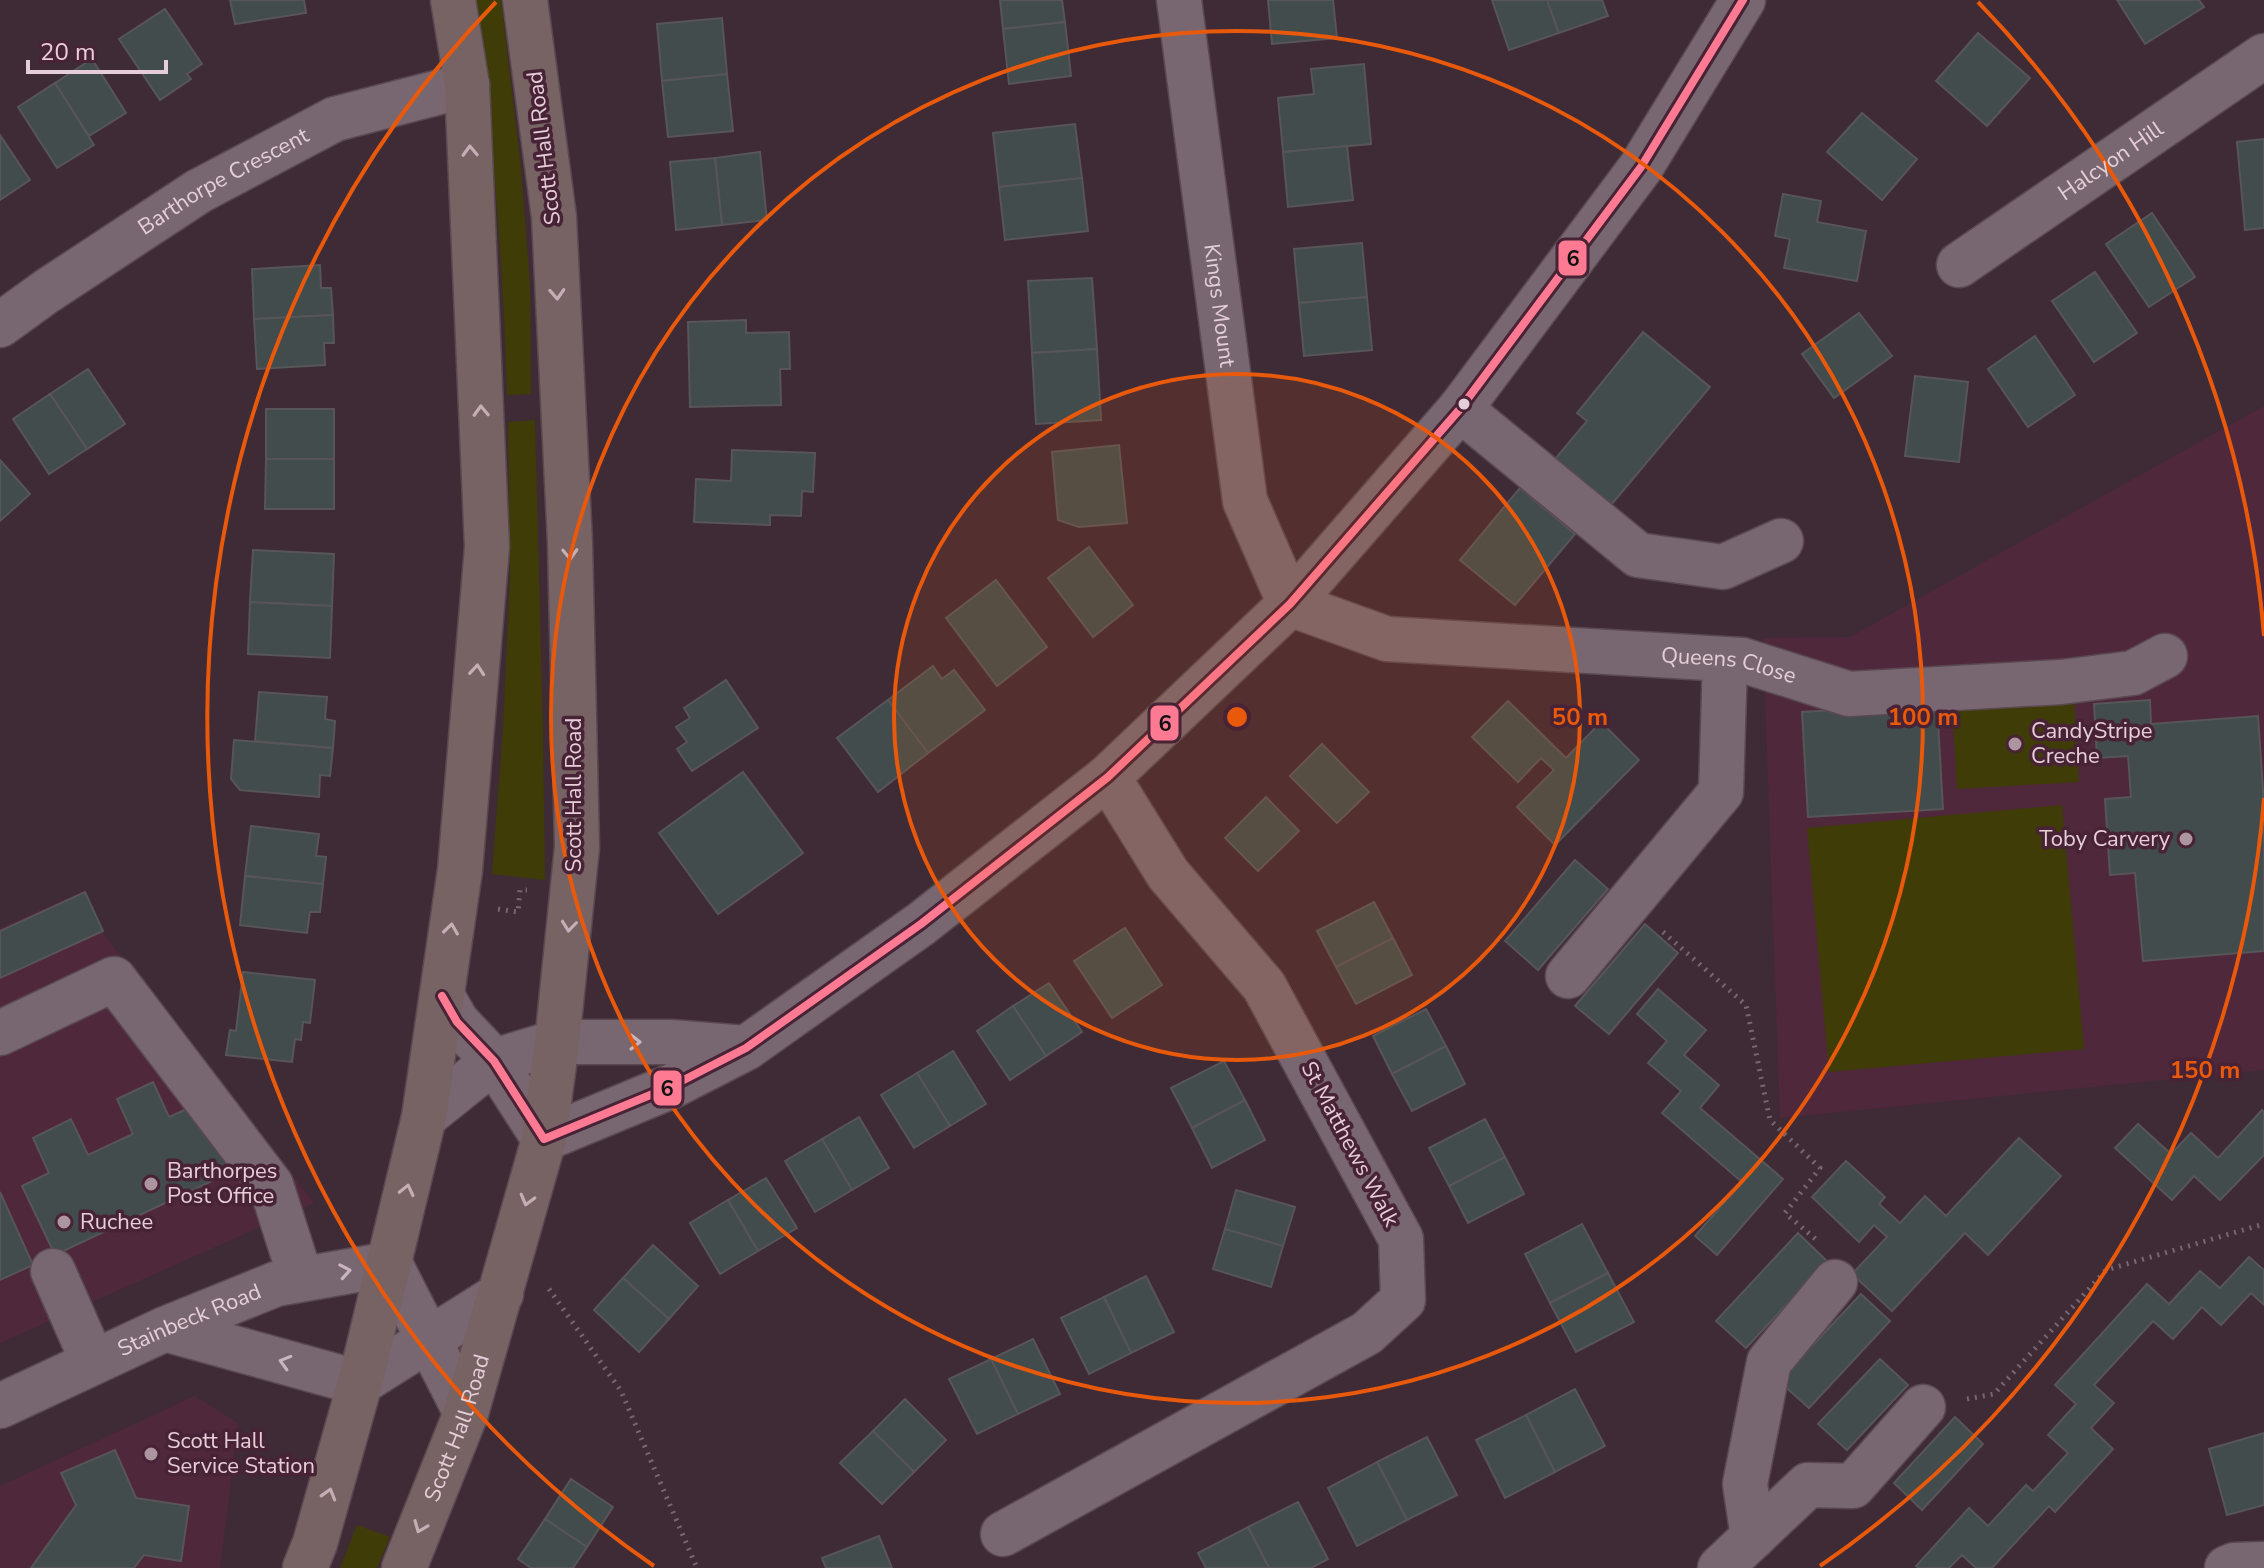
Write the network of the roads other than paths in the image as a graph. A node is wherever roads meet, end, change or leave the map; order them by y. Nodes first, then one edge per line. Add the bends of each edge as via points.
1 (453, 0) edge
2 (525, 0) edge
3 (1179, 0) edge
4 (1743, 0) edge
5 (2264, 56) edge
6 (467, 85) junction
7 (1959, 265) dead end
8 (0, 325) edge
9 (1460, 409) junction
10 (1781, 541) dead end
11 (1290, 604) junction
12 (2165, 656) dead end
13 (1725, 660) junction
14 (1108, 777) junction
15 (1568, 976) dead end
16 (442, 996) junction
17 (0, 1033) edge
18 (557, 1042) junction
19 (746, 1048) junction
20 (494, 1061) junction
21 (424, 1117) junction
22 (544, 1139) junction
23 (390, 1264) junction
24 (53, 1271) dead end
25 (301, 1279) junction
26 (1835, 1282) road end
27 (501, 1294) junction
28 (165, 1329) junction
29 (428, 1341) junction
30 (93, 1362) junction
31 (360, 1383) junction
32 (0, 1406) edge
33 (1923, 1407) road end
34 (466, 1413) junction
35 (1003, 1534) dead end
36 (1753, 1537) junction
37 (2264, 1564) edge
38 (305, 1568) edge
39 (404, 1568) edge
40 (1720, 1568) edge
41 (2227, 1568) edge

1 - 6 highway
2 -> 18 highway, Scott Hall Road via 554,217 570,543 577,847
3 - 11 street, Kings Mount via 1245,501
4 - 9 street via 1641,167
5 - 7 street, Halcyon Hill
6 - 8 street, Barthorpe Crescent via 335,119 199,191
16 -> 6 highway via 461,855 487,547
9 - 10 street via 1638,555 1723,567
9 - 11 street
11 - 13 street, Queens Close via 1387,639
11 - 14 street
12 - 13 street, Queens Close via 2133,673 2061,682 1849,694 1742,660
13 - 15 street via 1721,792
14 - 19 street via 921,924
14 - 35 street, St Matthews Walk via 1168,874 1264,986 1401,1239 1403,1300 1367,1333
16 - 20 street via 457,1022
16 - 21 highway
17 - 25 street via 114,979 271,1185
18 -> 19 street
18 - 20 street
18 - 22 highway, Scott Hall Road
19 - 22 street via 672,1086
20 - 21 street
20 - 22 street
23 -> 21 highway
22 -> 27 highway, Scott Hall Road
25 -> 23 street, Stainbeck Road
23 - 29 street
23 - 31 highway
24 - 30 street
25 - 28 street, Stainbeck Road
26 - 36 street via 1769,1362 1745,1484
27 - 29 street
27 - 34 highway, Scott Hall Road
28 - 30 street, Stainbeck Road
31 -> 28 street
29 - 31 street
29 - 34 street
30 - 32 street, Stainbeck Road
38 -> 31 highway
33 - 36 street via 1853,1486 1808,1485
34 -> 39 highway, Scott Hall Road
36 - 40 street
37 - 41 street

